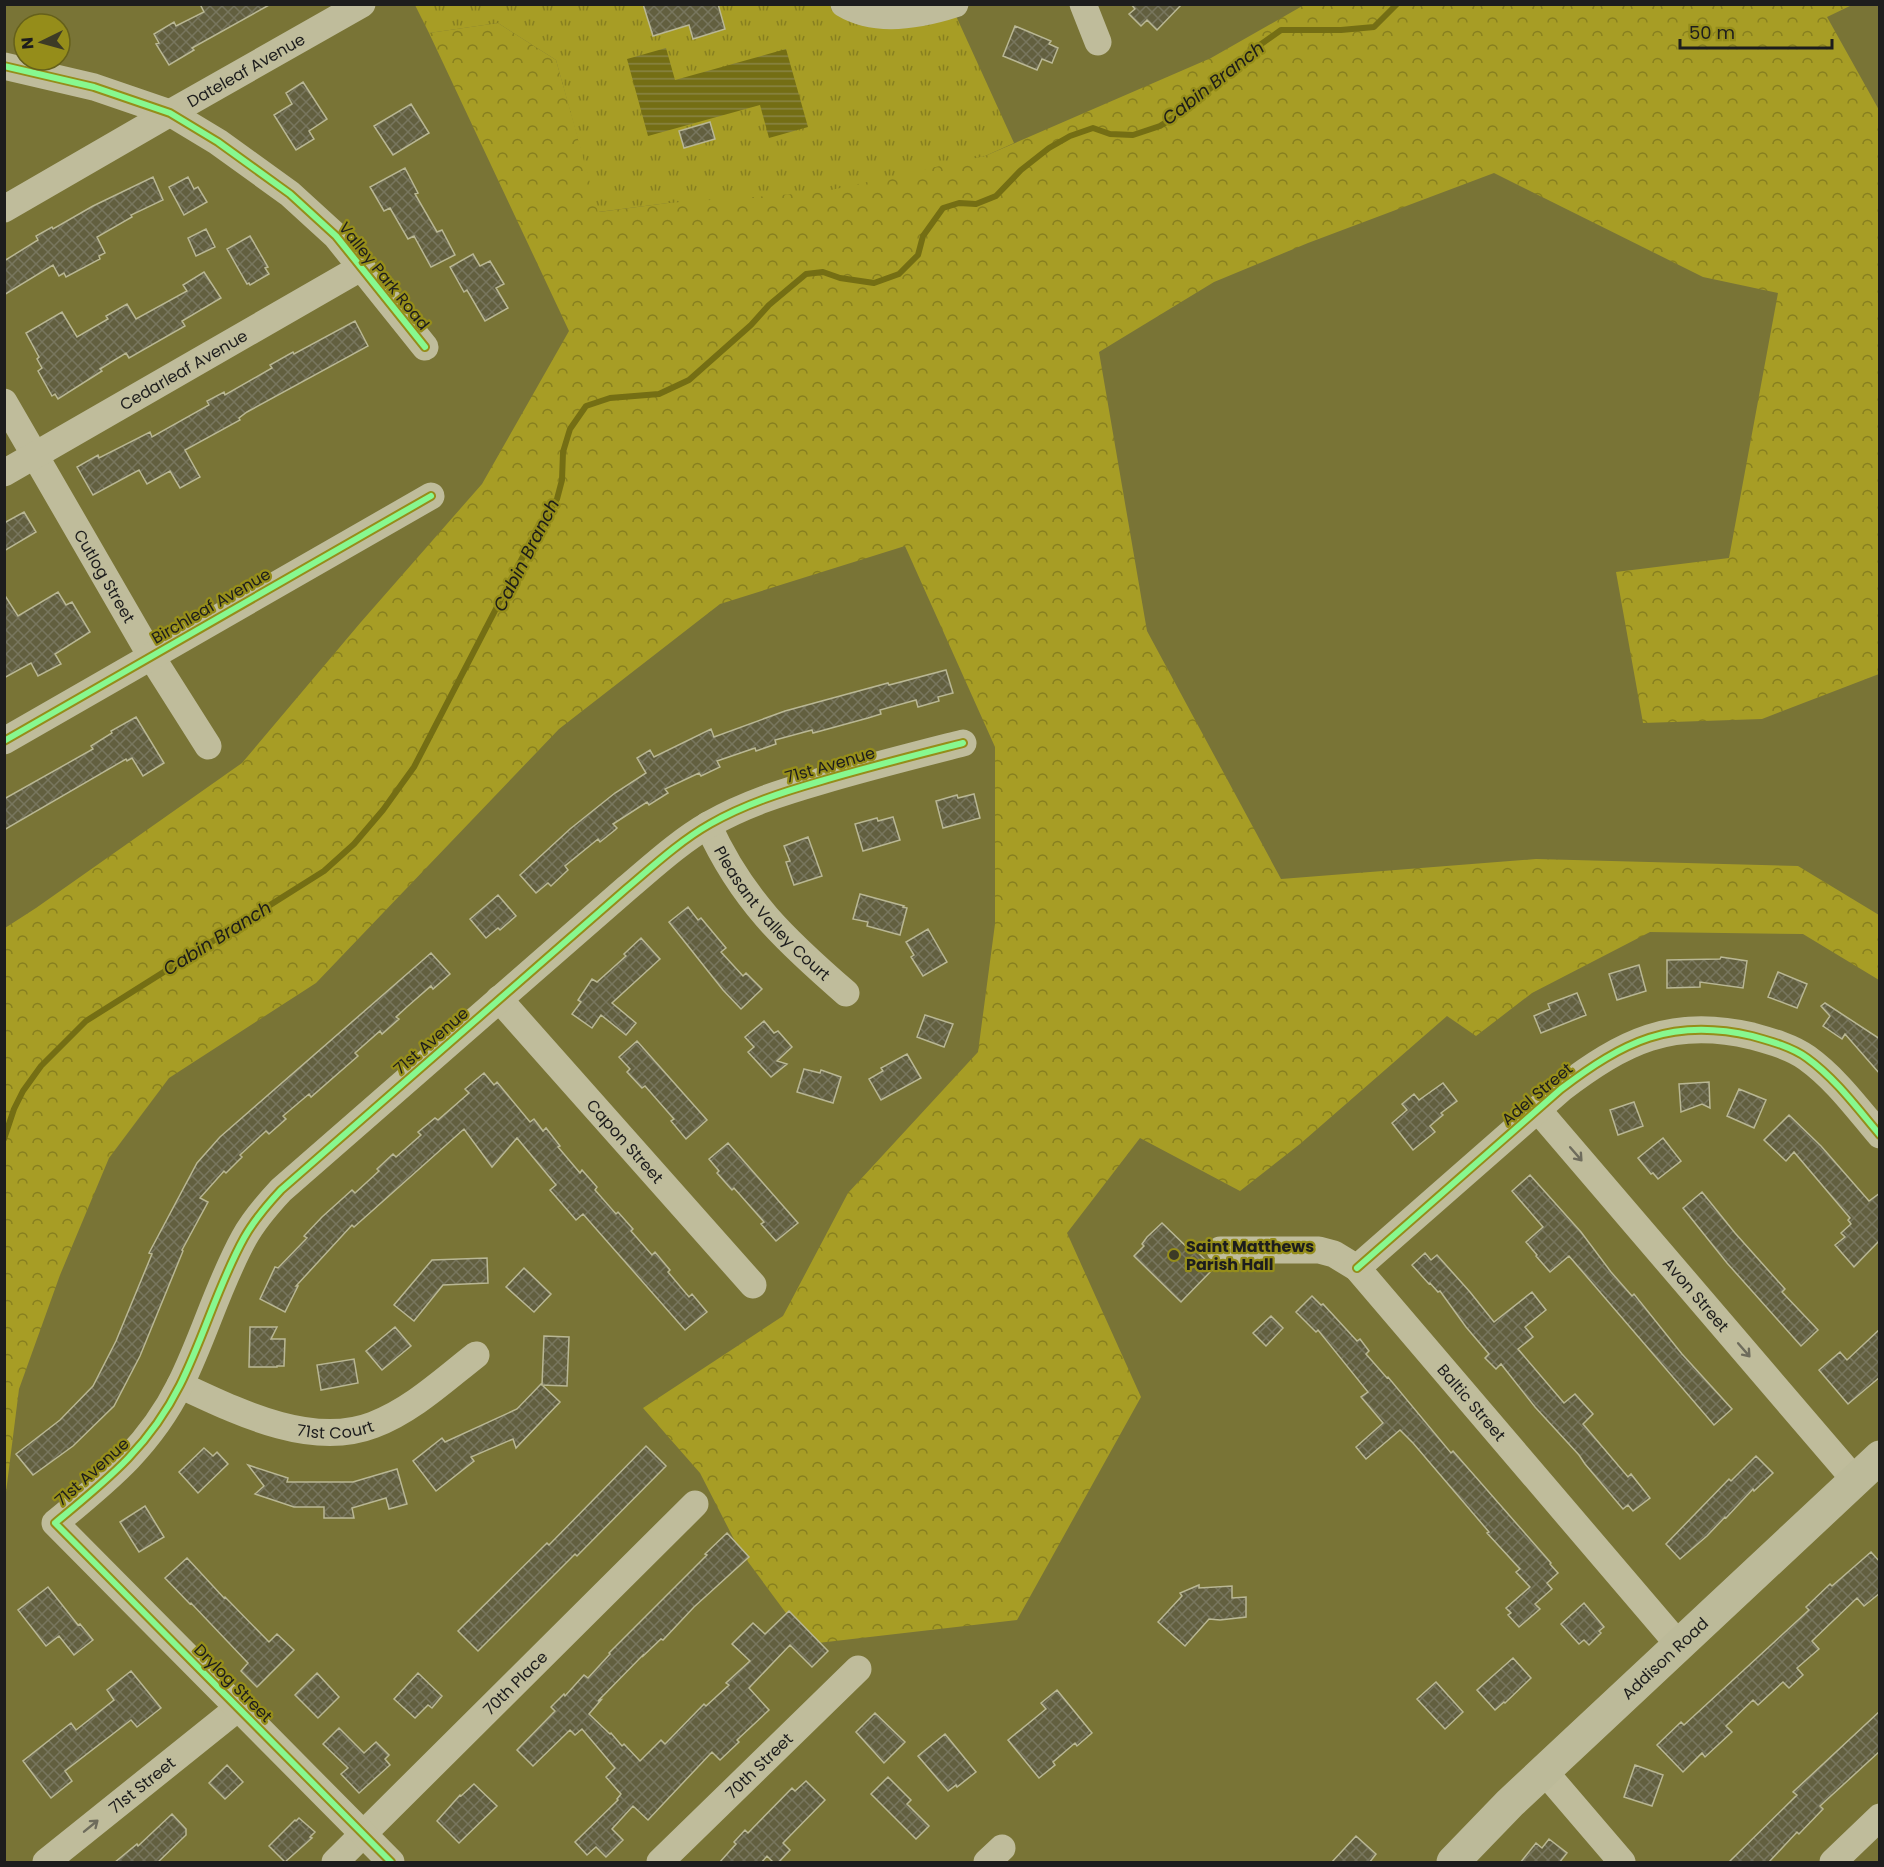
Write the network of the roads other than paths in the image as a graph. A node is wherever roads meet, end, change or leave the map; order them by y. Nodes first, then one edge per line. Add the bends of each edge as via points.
1 (362, 4) edge
2 (844, 4) edge
3 (956, 4) edge
4 (1083, 4) edge
5 (1098, 42) dead end
6 (4, 66) edge
7 (170, 113) junction
8 (4, 210) edge
9 (362, 267) junction
10 (425, 347) dead end
11 (4, 402) edge
12 (34, 456) junction
13 (4, 473) edge
14 (431, 495) dead end
15 (151, 656) junction
16 (4, 741) edge
17 (963, 743) dead end
18 (208, 746) dead end
19 (708, 825) junction
20 (846, 993) dead end
21 (499, 999) junction
22 (1538, 1110) junction
23 (1880, 1135) edge
24 (1220, 1250) dead end
25 (1358, 1268) junction
26 (753, 1285) dead end
27 (476, 1355) dead end
28 (180, 1385) junction
29 (1880, 1457) edge
30 (1855, 1480) junction
31 (695, 1504) dead end
32 (55, 1523) joint
33 (1679, 1645) junction
34 (858, 1669) dead end
35 (238, 1708) junction
36 (1544, 1771) junction
37 (1880, 1817) edge
38 (363, 1834) junction
39 (46, 1863) edge
40 (334, 1863) edge
41 (391, 1863) edge
42 (660, 1863) edge
43 (1453, 1863) edge
44 (1622, 1863) edge
45 (1833, 1863) edge

1 - 7 street, Dateleaf Avenue
2 - 3 street via 865,14 895,15 929,12
4 - 5 street
6 - 7 street, Valley Park Road via 94,87
7 - 8 street, Dateleaf Avenue
7 - 9 street, Valley Park Road via 290,194 336,236
9 - 10 street, Valley Park Road
9 - 12 street, Cedarleaf Avenue
11 - 12 street, Cutlog Street
12 - 13 street, Cedarleaf Avenue
12 - 15 street, Cutlog Street
14 - 15 street, Birchleaf Avenue
15 - 16 street, Birchleaf Avenue
15 - 18 street, Cutlog Street
17 - 19 street, 71st Avenue via 787,791
19 - 20 street, Pleasant Valley Court via 722,856 759,910
19 - 21 street, 71st Avenue via 627,888
21 - 26 street, Capon Street
21 - 28 street, 71st Avenue via 266,1206 245,1236
22 - 23 street, Adel Street via 1584,1072 1628,1045 1667,1032 1708,1030 1764,1039 1805,1056 1833,1080
22 - 25 street, Adel Street
22 -> 30 street, Avon Street
24 - 25 street, Baltic Street via 1319,1250
25 - 33 street, Baltic Street
27 - 28 street, 71st Court via 385,1420 350,1431 313,1432 284,1427
28 - 32 street, 71st Avenue via 132,1456
29 - 30 main road, Addison Road
30 - 33 main road, Addison Road
31 - 38 street, 70th Place
32 - 35 street, Drylog Street
33 - 36 main road, Addison Road
34 - 42 street, 70th Street
35 - 38 street, Drylog Street
39 -> 35 street, 71st Street
36 - 43 main road, Addison Road
36 - 44 street
37 - 45 street
38 - 40 street, 70th Place
38 - 41 street, Drylog Street

